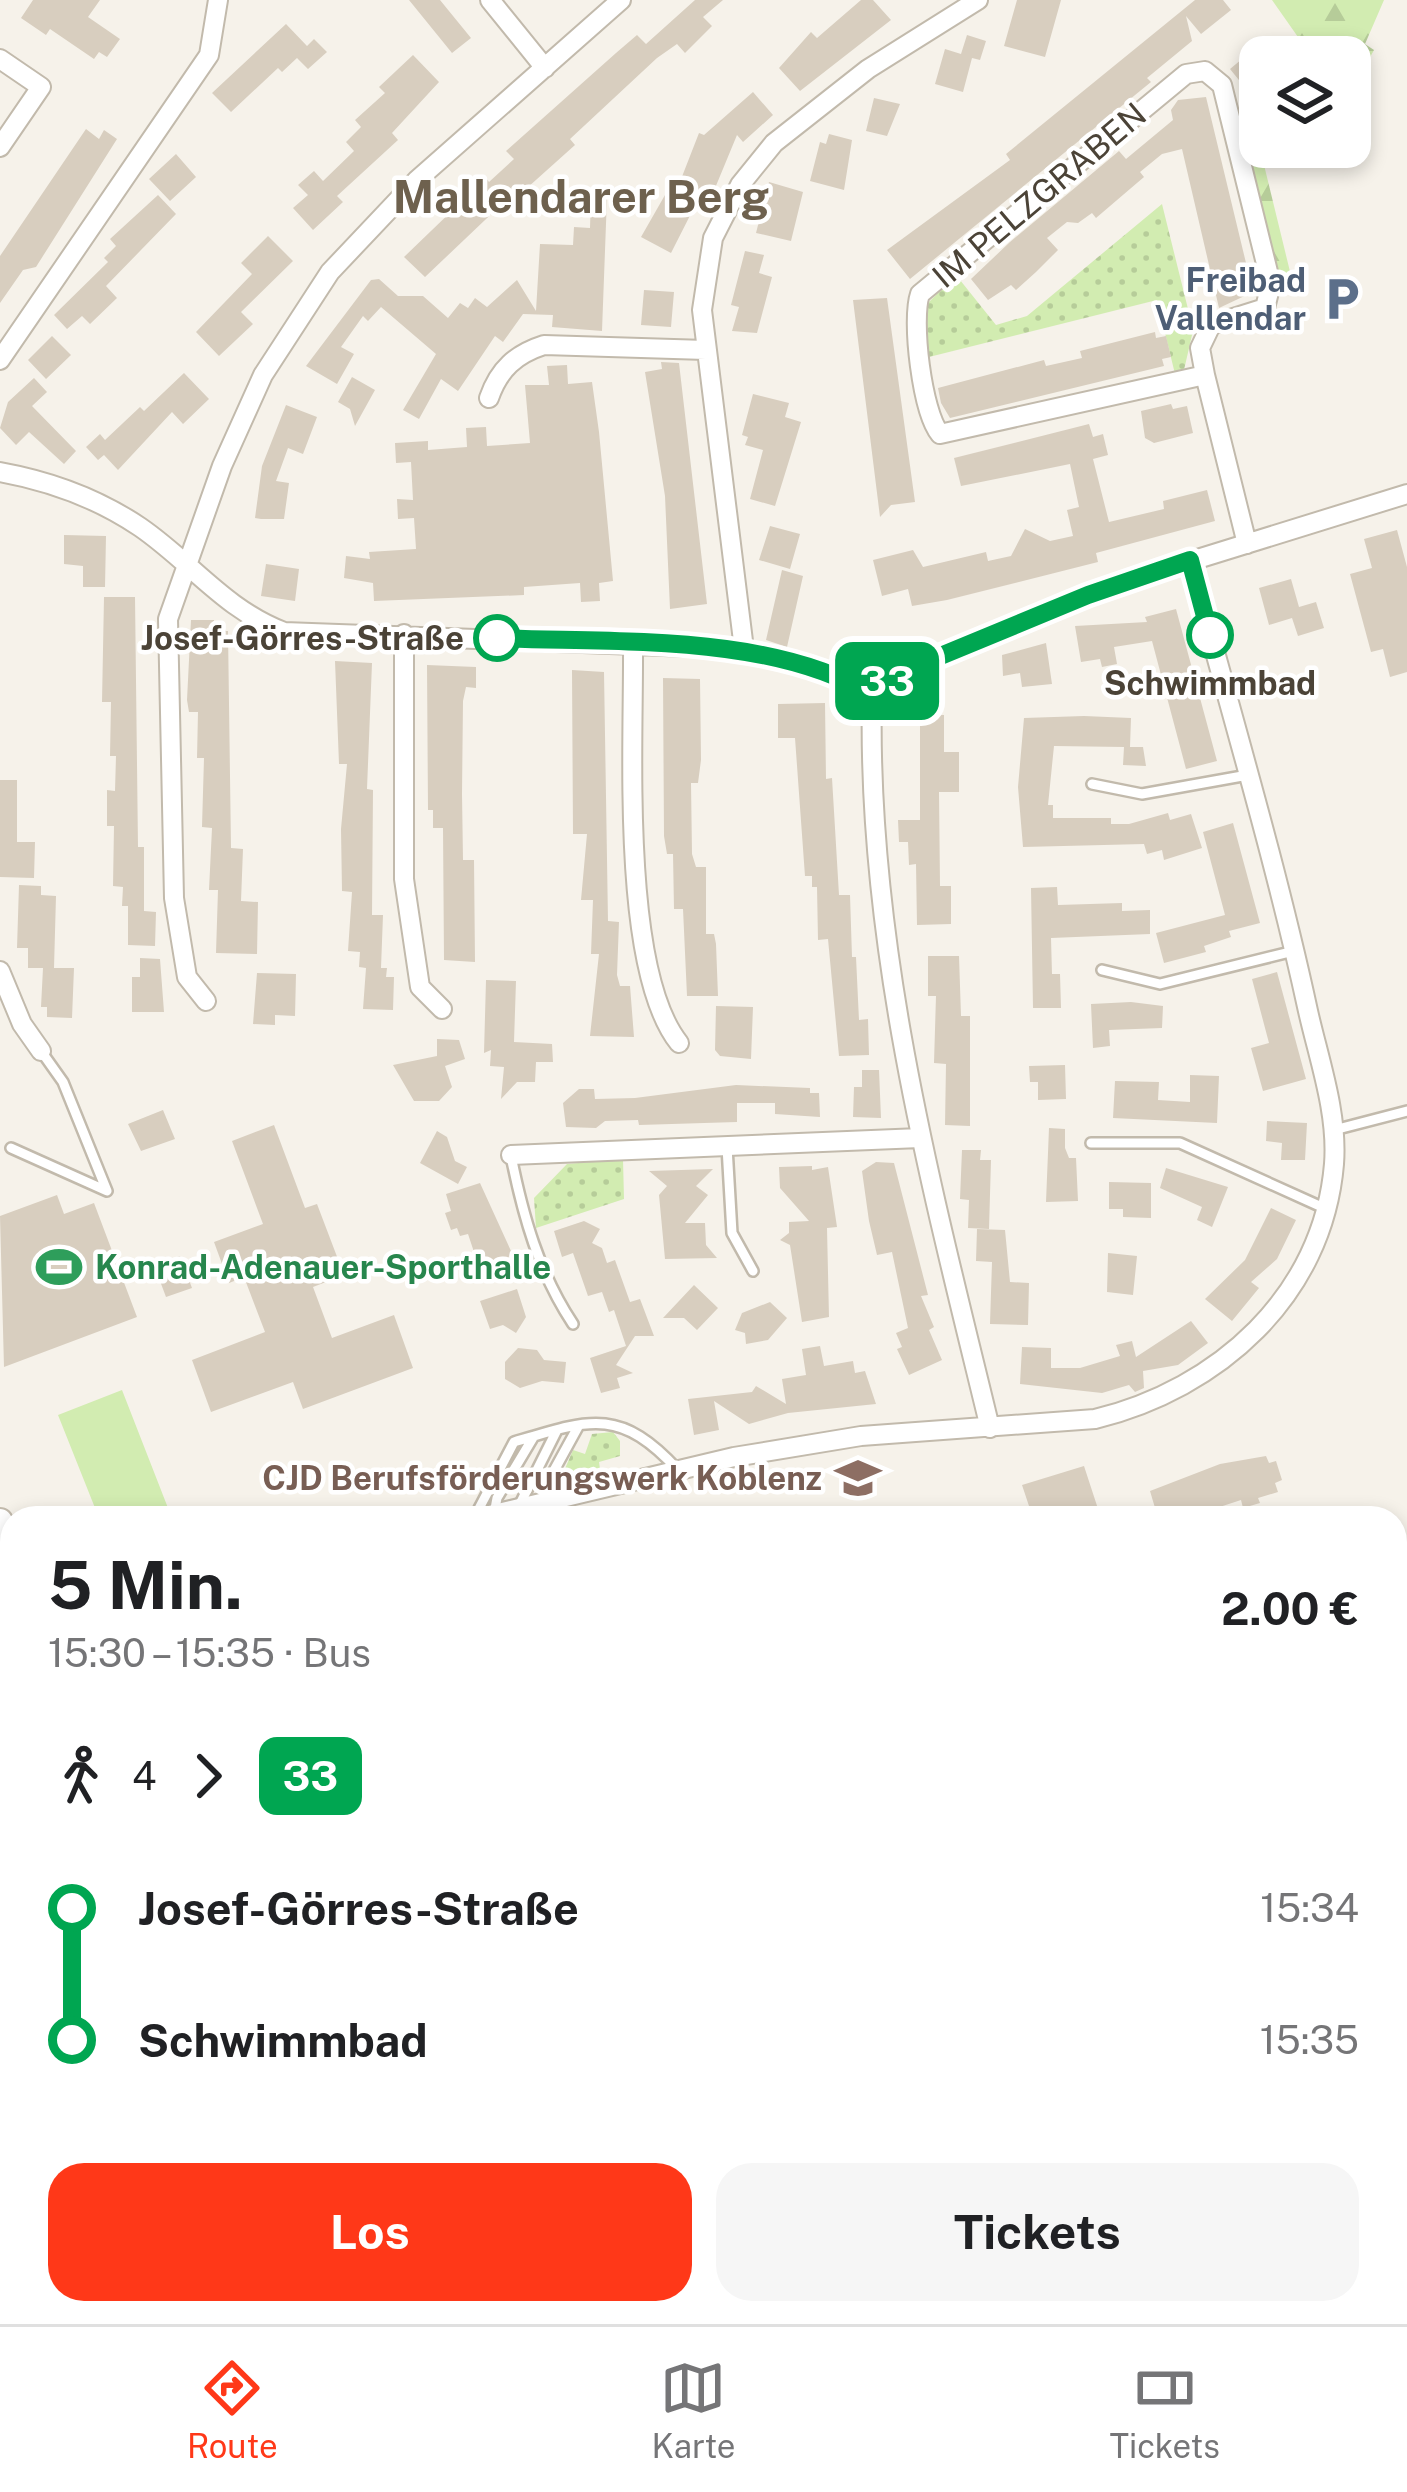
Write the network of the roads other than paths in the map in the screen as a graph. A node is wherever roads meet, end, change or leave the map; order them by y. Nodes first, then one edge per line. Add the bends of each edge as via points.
1 (218, 0) edge
2 (490, 0) edge
3 (621, 0) edge
4 (972, 1) edge
5 (0, 58) edge
6 (545, 68) junction
7 (0, 147) edge
8 (706, 350) junction
9 (0, 360) edge
10 (1205, 375) junction
11 (489, 398) dead end
12 (0, 472) edge
13 (1407, 494) edge
14 (1247, 544) junction
15 (1190, 560) junction
16 (185, 568) junction
17 (404, 634) junction
18 (633, 645) junction
19 (743, 650) junction
20 (872, 695) junction
21 (1248, 775) junction
22 (1092, 784) dead end
23 (1295, 951) junction
24 (1102, 970) dead end
25 (0, 971) edge
26 (206, 1001) dead end
27 (442, 1009) dead end
28 (679, 1043) dead end
29 (41, 1051) joint
30 (1407, 1111) edge
31 (1334, 1130) junction
32 (920, 1138) junction
33 (1091, 1143) dead end
34 (727, 1147) junction
35 (11, 1148) dead end
36 (511, 1155) joint
37 (1324, 1208) junction
38 (753, 1270) dead end
39 (573, 1324) dead end
40 (579, 1425) junction
41 (990, 1428) junction
42 (556, 1430) junction
43 (534, 1436) junction
44 (679, 1470) junction
45 (544, 1502) junction
46 (486, 1506) edge
47 (490, 1506) edge
48 (519, 1506) edge
49 (527, 1506) edge

1 - 9 street via 209,55
2 - 6 street
3 - 6 street
4 - 8 street via 807,115 740,185 713,238 705,276
5 - 7 street via 41,87
6 - 16 street via 417,180 304,305 263,375
8 - 11 street via 544,345 505,368
8 - 19 street
10 - 10 street, IM PELZGRABEN via 1200,348 1210,325 1255,313 1271,297 1222,85 1205,71 1186,74 920,293 915,309 940,434
10 - 14 street, IM PELZGRABEN
12 - 16 street via 109,508
13 - 14 street
14 - 15 street
15 - 20 street via 892,676
15 - 21 street
16 - 17 street via 253,620 284,632
16 - 26 street via 168,619 168,814 188,977
17 - 18 street
17 - 27 street via 404,879 420,987
18 - 19 street
18 - 28 street via 635,850 659,1018
19 - 20 street via 839,675
20 - 32 street via 877,870
21 - 22 lane via 1142,794
21 - 23 street
23 - 24 lane via 1160,984
23 - 31 street
25 - 29 street
29 - 35 lane via 63,1082 106,1191
30 - 31 lane
31 - 37 street
32 - 34 street
32 - 41 street
33 - 37 lane via 1180,1143
34 - 36 street
34 - 38 lane via 732,1233
36 - 39 lane via 549,1288
37 - 41 street via 1278,1308 1192,1383 1095,1419
40 - 42 lane
40 - 44 lane via 606,1420 626,1429
40 - 45 lane
41 - 44 street via 861,1436
42 - 43 lane
42 - 48 lane
43 - 46 lane via 514,1442
43 - 47 lane
44 - 45 street
45 - 49 street

